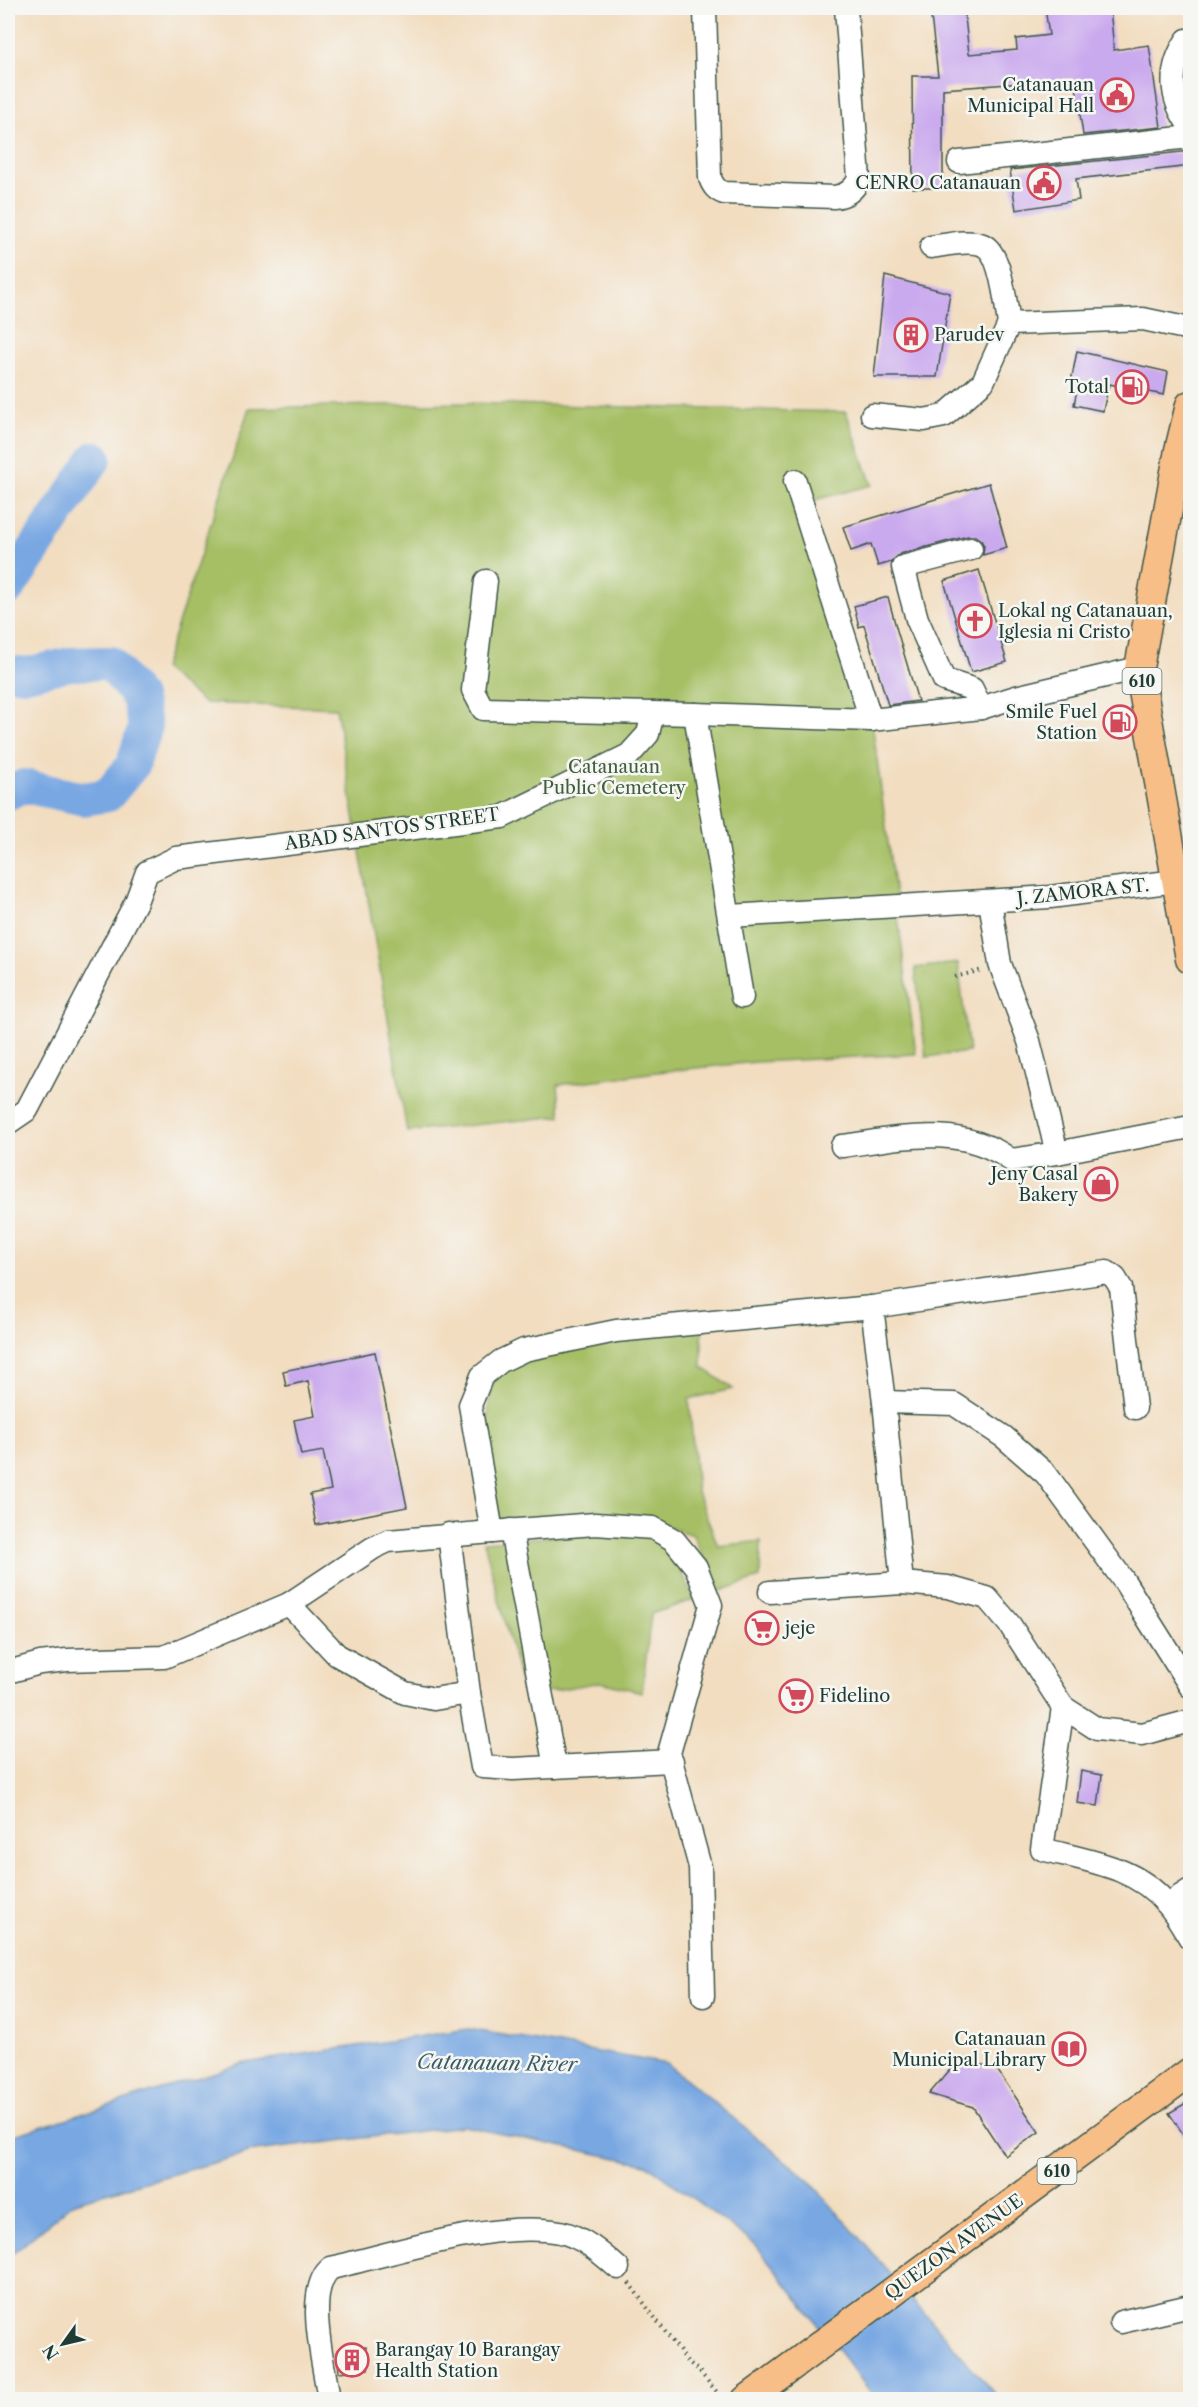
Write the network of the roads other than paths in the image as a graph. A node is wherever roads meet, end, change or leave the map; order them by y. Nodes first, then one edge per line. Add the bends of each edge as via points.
1 (705, 8) edge
2 (846, 8) edge
3 (1191, 40) edge
4 (1191, 126) edge
5 (1191, 137) edge
6 (959, 162) dead end
7 (932, 247) dead end
8 (1009, 324) junction
9 (1191, 329) edge
10 (1191, 405) edge
11 (872, 415) dead end
12 (795, 481) dead end
13 (971, 549) dead end
14 (486, 581) dead end
15 (1139, 668) junction
16 (981, 708) junction
17 (653, 713) junction
18 (695, 714) junction
19 (872, 720) junction
20 (1176, 882) junction
21 (990, 902) junction
22 (730, 916) junction
23 (1191, 959) edge
24 (742, 997) dead end
25 (8, 1124) edge
26 (1191, 1127) edge
27 (842, 1146) dead end
28 (1057, 1153) junction
29 (872, 1307) junction
30 (884, 1402) junction
31 (1134, 1408) dead end
32 (501, 1531) junction
33 (449, 1534) junction
34 (902, 1583) junction
35 (770, 1592) dead end
36 (290, 1604) junction
37 (8, 1672) edge
38 (1191, 1686) edge
39 (469, 1693) junction
40 (1063, 1707) junction
41 (1191, 1721) edge
42 (672, 1761) junction
43 (555, 1767) junction
44 (1191, 1890) edge
45 (1168, 1904) junction
46 (1191, 1938) edge
47 (703, 1996) dead end
48 (1191, 2072) edge
49 (618, 2268) road end
50 (1191, 2306) edge
51 (1121, 2322) dead end
52 (329, 2400) edge
53 (746, 2400) edge

1 - 2 street via 712,184 724,193 834,197 850,192 858,179
3 - 4 street via 1187,40 1176,60 1173,82 1177,105
5 - 6 street
7 - 8 street via 973,243 989,249 999,269
8 - 9 street via 1143,319
8 - 11 street via 983,382 944,416 924,420
10 - 15 main road, 610 via 1179,450
12 - 19 street
13 - 16 street via 903,567 917,619 944,680 972,689
14 - 17 street via 473,690 483,710
15 - 16 street
15 - 20 main road, 610
16 - 19 street
17 - 18 street
17 - 25 street, ABAD SANTOS STREET via 648,734 629,755 502,817 176,858 147,872 136,902 27,1110
18 - 19 street
18 - 22 street
20 - 21 street, J. ZAMORA ST.
20 - 23 main road, 610
21 - 22 street, J. ZAMORA ST.
21 - 28 street via 1000,964 1029,1041
22 - 24 street
26 - 28 street
27 - 28 street via 922,1136 968,1138 995,1148 1011,1160
29 - 30 street
29 - 31 street via 1107,1272 1121,1288
29 - 32 street via 616,1331 524,1350 501,1361 482,1377 470,1405
30 - 34 street
30 - 38 street via 954,1404 1004,1437 1046,1474 1124,1581
32 - 33 street
32 - 42 street via 595,1524 653,1528 674,1540 696,1568 711,1605 669,1753
32 - 43 street
33 - 36 street via 388,1541
33 - 39 street
34 - 35 street
34 - 40 street via 948,1587 987,1598 1010,1625
36 - 37 street via 164,1657 67,1660
36 - 39 street via 337,1655 405,1694 434,1700
39 - 43 street via 482,1767
40 - 41 street via 1097,1729 1142,1734
40 - 45 street via 1042,1849 1126,1871
42 - 43 street
42 - 47 street via 699,1867
44 - 45 street
45 - 46 street
48 - 53 main road, QUEZON AVENUE / 610
49 - 52 street via 594,2247 562,2232 529,2230 451,2239 331,2268 325,2272 316,2306
50 - 51 street

